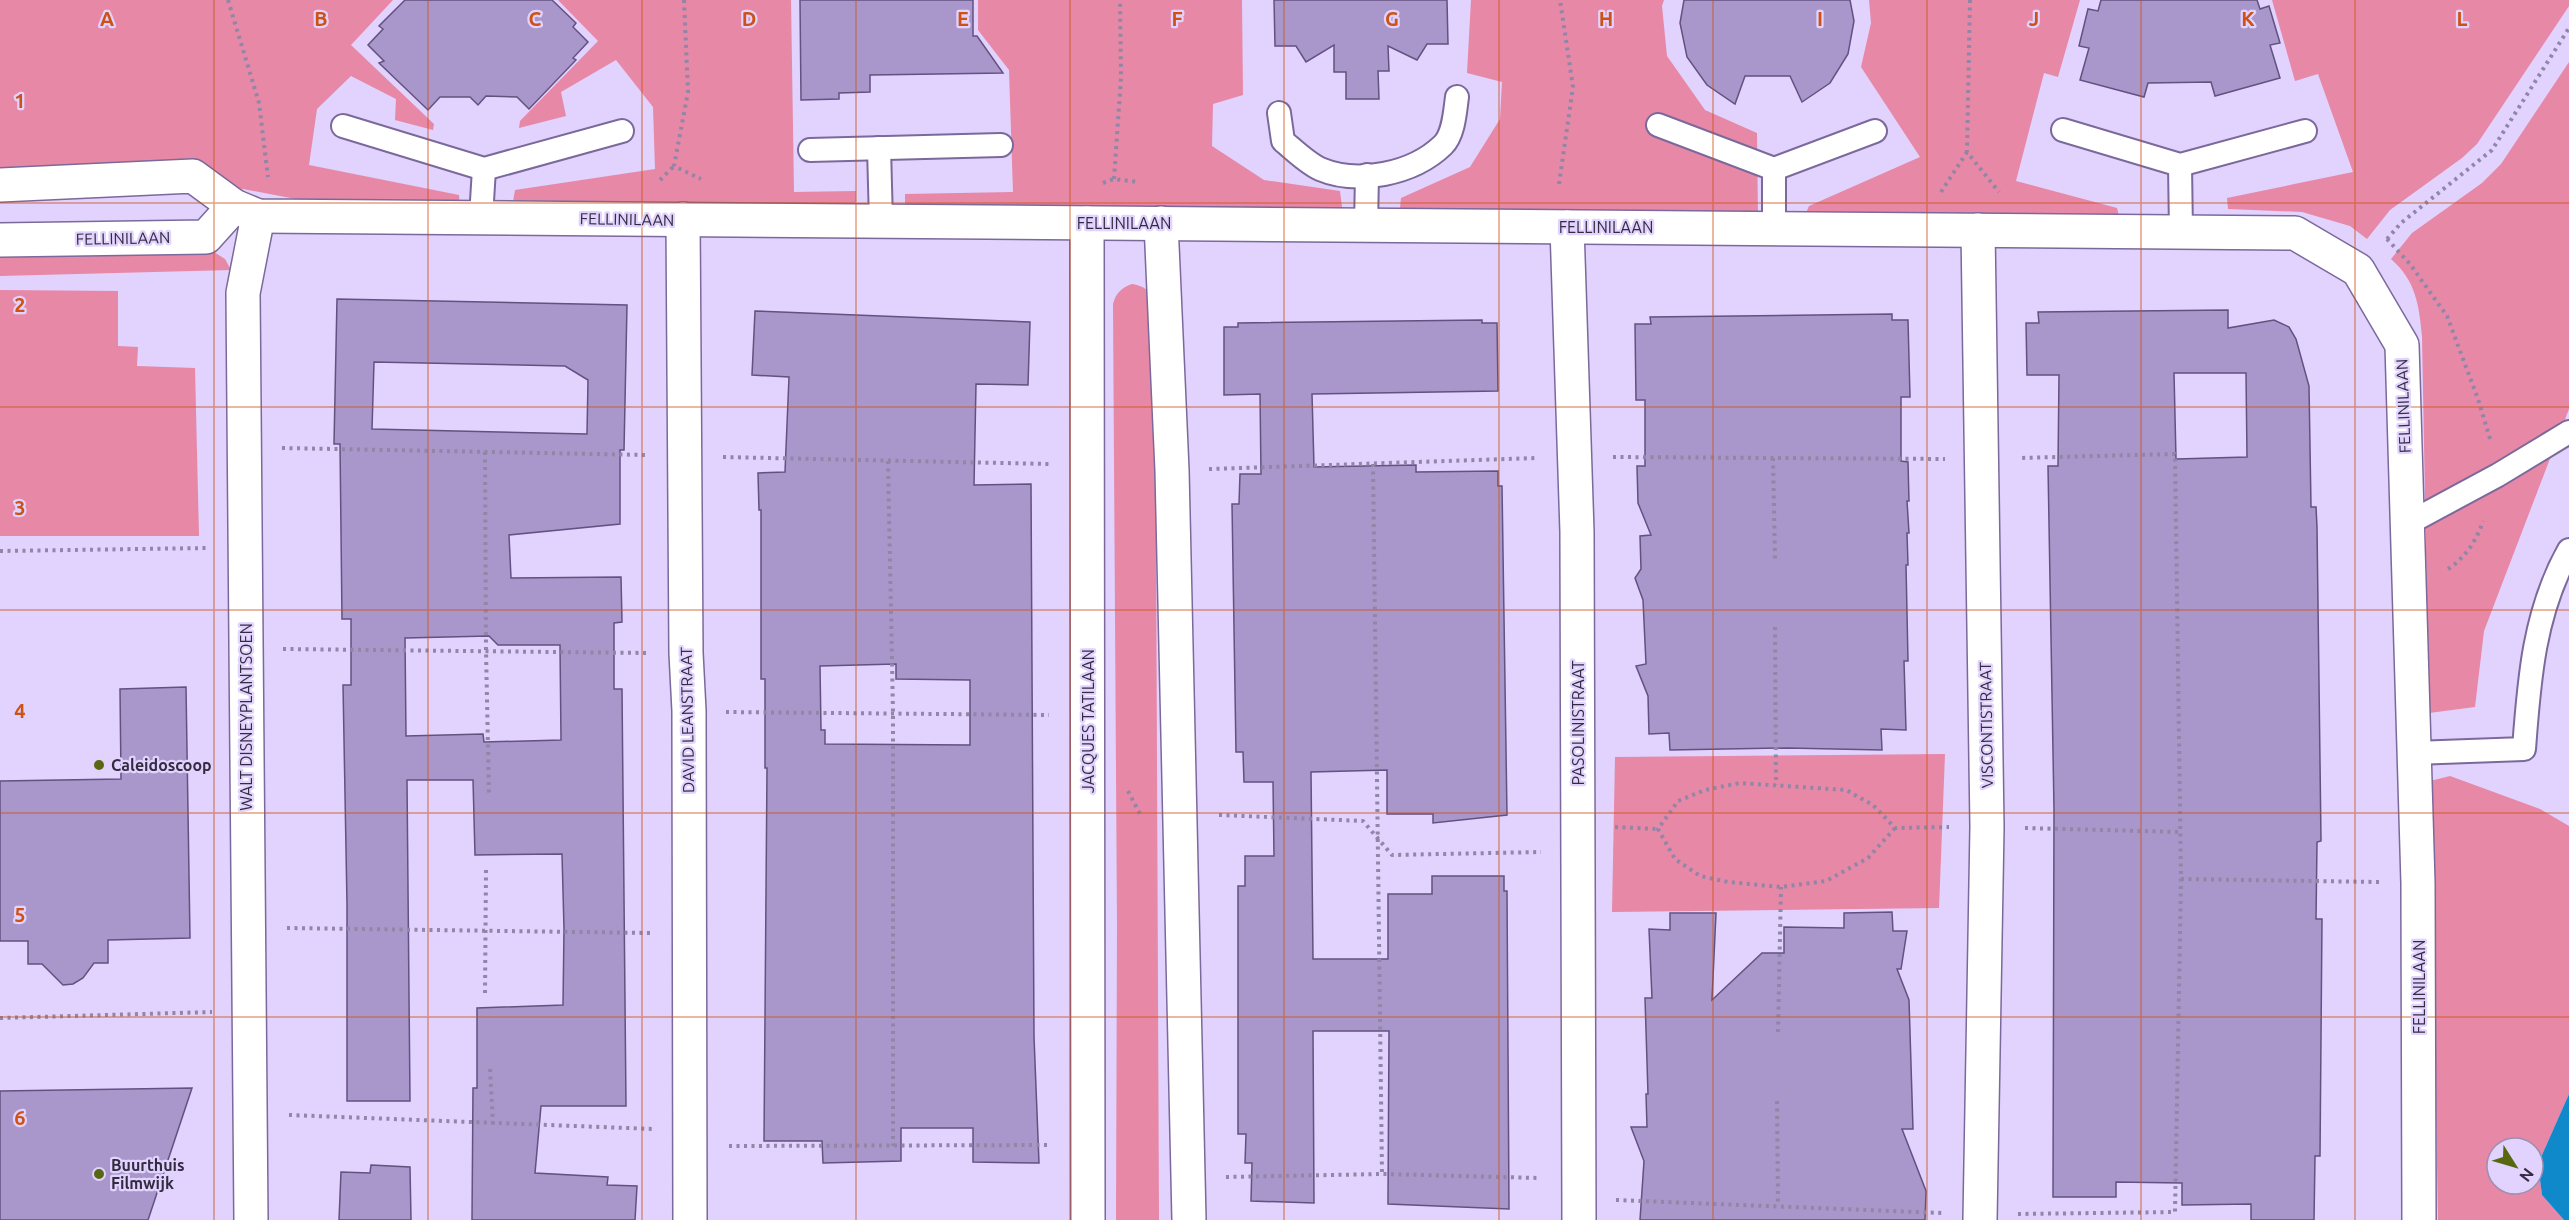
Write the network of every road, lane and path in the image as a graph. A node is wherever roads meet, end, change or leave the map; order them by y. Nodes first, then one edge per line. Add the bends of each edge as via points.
1 (228, 0) edge
2 (684, 0) edge
3 (1120, 0) edge
4 (1560, 0) edge
5 (1970, 0) edge
6 (2569, 28) edge
7 (1457, 97) dead end
8 (1279, 112) dead end
9 (1658, 125) dead end
10 (343, 126) dead end
11 (2063, 130) dead end
12 (622, 131) dead end
13 (1875, 131) dead end
14 (2305, 131) dead end
15 (1001, 146) dead end
16 (879, 148) junction
17 (810, 150) dead end
18 (2180, 165) junction
19 (484, 169) junction
20 (1774, 169) junction
21 (1367, 175) junction
22 (1114, 179) dead end
23 (1559, 184) dead end
24 (0, 185) edge
25 (246, 211) junction
26 (481, 218) junction
27 (683, 219) junction
28 (725, 220) junction
29 (881, 222) junction
30 (1088, 223) junction
31 (1161, 223) junction
32 (1366, 225) junction
33 (1567, 227) junction
34 (1774, 229) junction
35 (1978, 230) junction
36 (2014, 231) junction
37 (2181, 232) junction
38 (2387, 239) junction
39 (0, 240) edge
40 (2358, 270) junction
41 (2569, 432) edge
42 (485, 452) dead end
43 (1574, 457) junction
44 (1773, 458) dead end
45 (888, 461) dead end
46 (1373, 464) junction
47 (1172, 470) junction
48 (2498, 475) junction
49 (2407, 524) junction
50 (245, 548) junction
51 (2569, 550) edge
52 (0, 551) edge
53 (1775, 559) dead end
54 (2409, 593) junction
55 (1775, 627) dead end
56 (246, 649) junction
57 (486, 651) junction
58 (686, 653) junction
59 (689, 711) junction
60 (893, 712) junction
61 (1088, 716) junction
62 (2414, 753) junction
63 (1124, 784) dead end
64 (1776, 785) junction
65 (489, 796) dead end
66 (1180, 813) junction
67 (1987, 827) junction
68 (1895, 828) junction
69 (2181, 832) dead end
70 (1380, 838) junction
71 (1578, 851) junction
72 (486, 870) dead end
73 (2181, 879) dead end
74 (2418, 883) junction
75 (1781, 887) junction
76 (247, 927) junction
77 (485, 932) junction
78 (688, 933) junction
79 (485, 993) dead end
80 (249, 1011) junction
81 (0, 1018) edge
82 (1778, 1032) dead end
83 (490, 1069) dead end
84 (1777, 1101) dead end
85 (250, 1114) junction
86 (493, 1124) junction
87 (690, 1138) junction
88 (1088, 1145) junction
89 (893, 1146) junction
90 (1382, 1174) junction
91 (1188, 1178) junction
92 (1579, 1179) junction
93 (1778, 1206) dead end
94 (250, 1220) edge
95 (690, 1220) edge
96 (1088, 1220) edge
97 (1189, 1220) edge
98 (1579, 1220) edge
99 (1980, 1220) edge
100 (2420, 1220) edge

1 - 25 path via 259,103 268,177
2 - 28 path via 688,92 674,166 700,179
3 - 22 path via 1121,78
4 - 23 path via 1573,87
5 - 36 path via 1967,152 1998,190
6 - 38 path via 2492,150 2401,223
7 - 21 lane via 1454,121 1444,144 1414,164 1382,175
8 - 21 lane via 1283,141 1320,169
9 - 20 lane
10 - 19 lane
11 - 18 lane
12 - 19 lane
13 - 20 lane
14 - 18 lane
15 - 16 lane
16 - 17 lane
16 - 29 lane
18 - 37 lane
19 - 26 lane
20 - 34 lane
21 - 32 lane
24 - 25 street via 193,176
25 - 26 street, FELLINILAAN
25 - 39 street, FELLINILAAN via 206,237
25 - 50 street, WALT DISNEYPLANTSOEN
26 - 27 street, FELLINILAAN
27 - 28 street, FELLINILAAN
27 - 58 street, DAVID LEANSTRAAT
28 - 29 street, FELLINILAAN
29 - 30 street, FELLINILAAN
30 - 31 street, FELLINILAAN
30 - 61 street, JACQUES TATILAAN
31 - 32 street, FELLINILAAN
31 - 47 street
32 - 33 street, FELLINILAAN
33 - 34 street, FELLINILAAN
33 - 43 street, PASOLINISTRAAT
34 - 35 street, FELLINILAAN
35 - 36 street, FELLINILAAN
35 - 67 street, VISCONTISTRAAT
36 - 37 street, FELLINILAAN
37 - 40 street, FELLINILAAN via 2295,233
38 - 40 path
38 - 48 path via 2447,316 2478,399
40 - 49 street, FELLINILAAN via 2402,345
41 - 48 lane
42 - 57 path
43 - 46 path
43 - 71 street, PASOLINISTRAAT
44 - 53 path
45 - 60 path
46 - 47 path
46 - 70 path
47 - 66 street
48 - 49 lane
48 - 54 path via 2480,531 2460,561
49 - 54 street, FELLINILAAN
50 - 52 path
50 - 56 street, WALT DISNEYPLANTSOEN
51 - 62 lane via 2541,617 2529,678 2524,749
54 - 62 street, FELLINILAAN
55 - 64 path
56 - 57 path
56 - 76 street, WALT DISNEYPLANTSOEN
57 - 58 path
57 - 65 path
58 - 59 street, DAVID LEANSTRAAT
59 - 60 path
59 - 78 street, DAVID LEANSTRAAT
60 - 61 path
60 - 89 path
61 - 88 street, JACQUES TATILAAN
62 - 74 street, FELLINILAAN
63 - 66 path via 1140,814
64 - 68 path via 1846,790 1873,805
64 - 75 path via 1740,783 1705,789 1677,801 1658,829 1675,859 1700,876
66 - 70 path via 1364,821
66 - 91 street
67 - 68 path
67 - 69 path
67 - 99 street, VISCONTISTRAAT
68 - 75 path via 1868,858 1826,881
70 - 71 path via 1392,855
70 - 90 path
71 - 92 street, PASOLINISTRAAT
72 - 77 path
73 - 74 path
74 - 100 street, FELLINILAAN
75 - 82 path
76 - 77 path
76 - 80 street, WALT DISNEYPLANTSOEN
77 - 78 path
77 - 79 path
78 - 87 street, DAVID LEANSTRAAT
80 - 81 path
80 - 85 street, WALT DISNEYPLANTSOEN
83 - 86 path
84 - 93 path
85 - 86 path
85 - 94 street, WALT DISNEYPLANTSOEN
86 - 87 path
87 - 89 path
87 - 95 street, DAVID LEANSTRAAT
88 - 89 path
88 - 96 street, JACQUES TATILAAN
90 - 91 path
90 - 92 path
91 - 97 street
92 - 98 street, PASOLINISTRAAT

